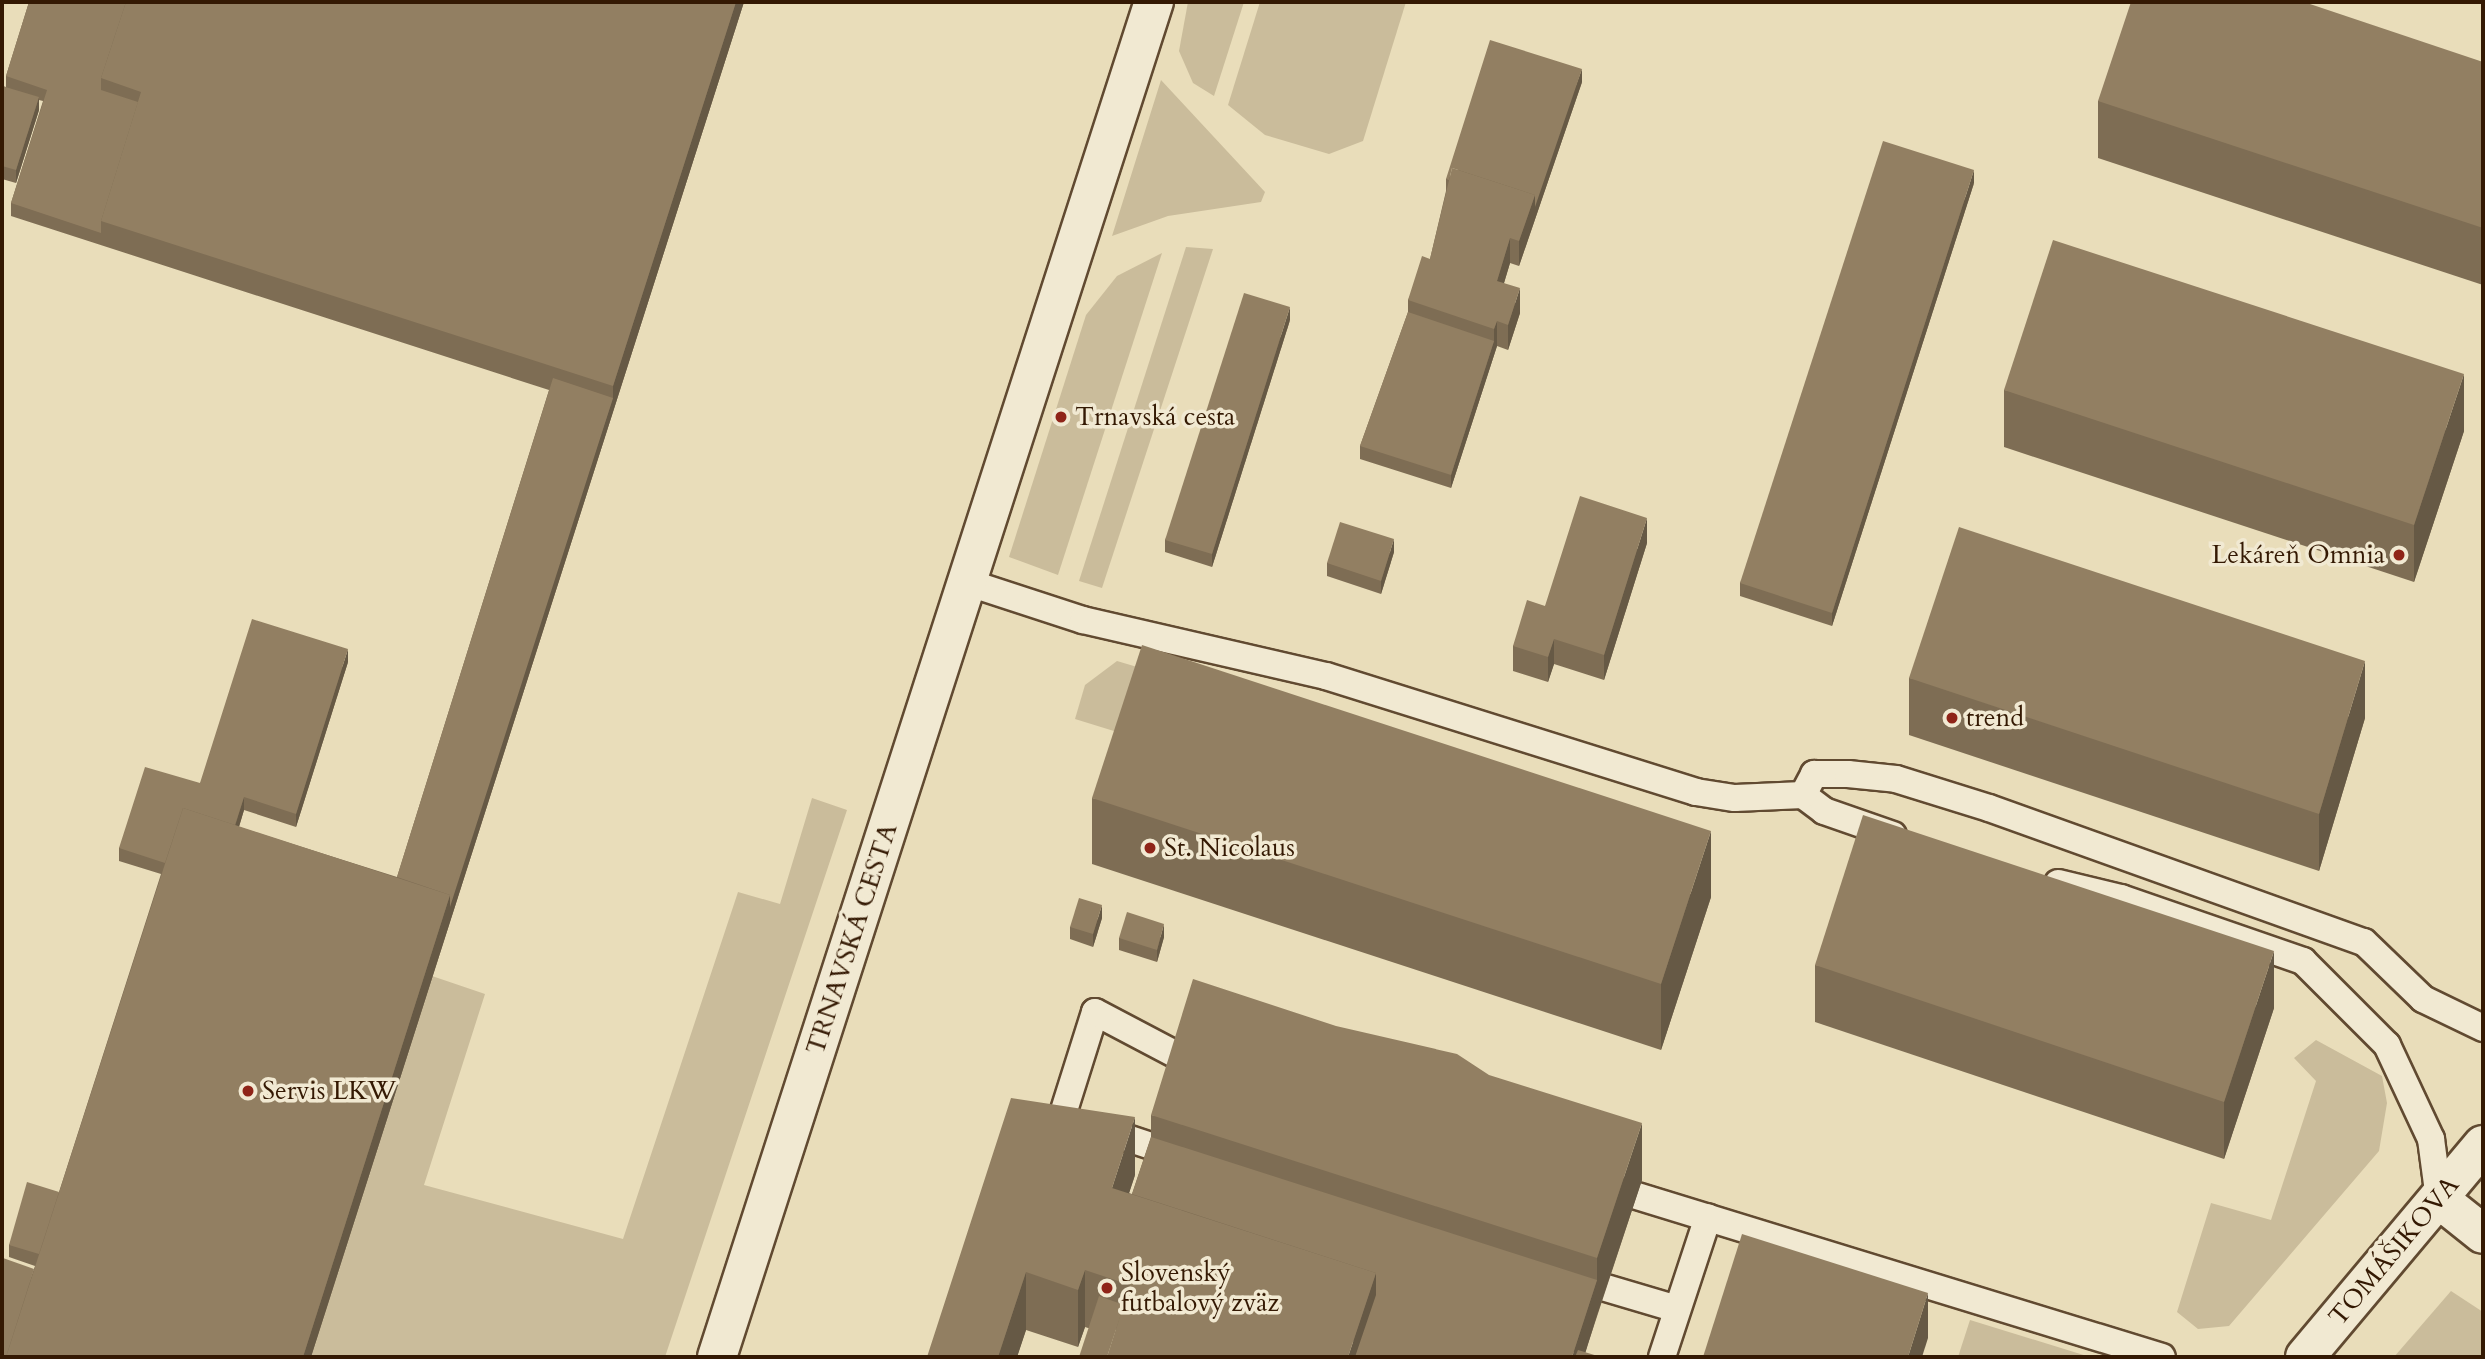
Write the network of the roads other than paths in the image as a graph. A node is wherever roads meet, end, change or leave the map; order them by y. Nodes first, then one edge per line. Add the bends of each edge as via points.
1 (1154, 2) edge
2 (966, 582) junction
3 (1808, 784) junction
4 (1923, 845) edge
5 (2026, 875) edge
6 (2483, 1028) edge
7 (1186, 1060) edge
8 (1063, 1115) junction
9 (2483, 1145) edge
10 (1157, 1148) edge
11 (1048, 1161) edge
12 (1637, 1196) edge
13 (2439, 1199) junction
14 (1708, 1217) junction
15 (2483, 1234) edge
16 (1606, 1288) edge
17 (1677, 1309) junction
18 (717, 1357) edge
19 (1662, 1357) edge
20 (2162, 1357) edge
21 (2305, 1357) edge

1 - 2 main road, TRNAVSKÁ CESTA
2 - 3 lane via 1083,620 1326,676 1696,792 1735,798
2 - 18 main road, TRNAVSKÁ CESTA
3 - 4 lane via 1824,811
3 - 6 lane via 1896,779 2364,942 2423,999
5 - 13 lane via 2121,898 2303,961 2387,1045 2431,1139
7 - 8 lane via 1095,1012
8 - 10 lane
8 - 11 lane
9 - 13 main road, TOMÁŠIKOVA
12 - 14 lane
13 - 15 main road
13 - 21 main road, TOMÁŠIKOVA
14 - 17 lane
14 - 20 lane
16 - 17 lane
17 - 19 lane

